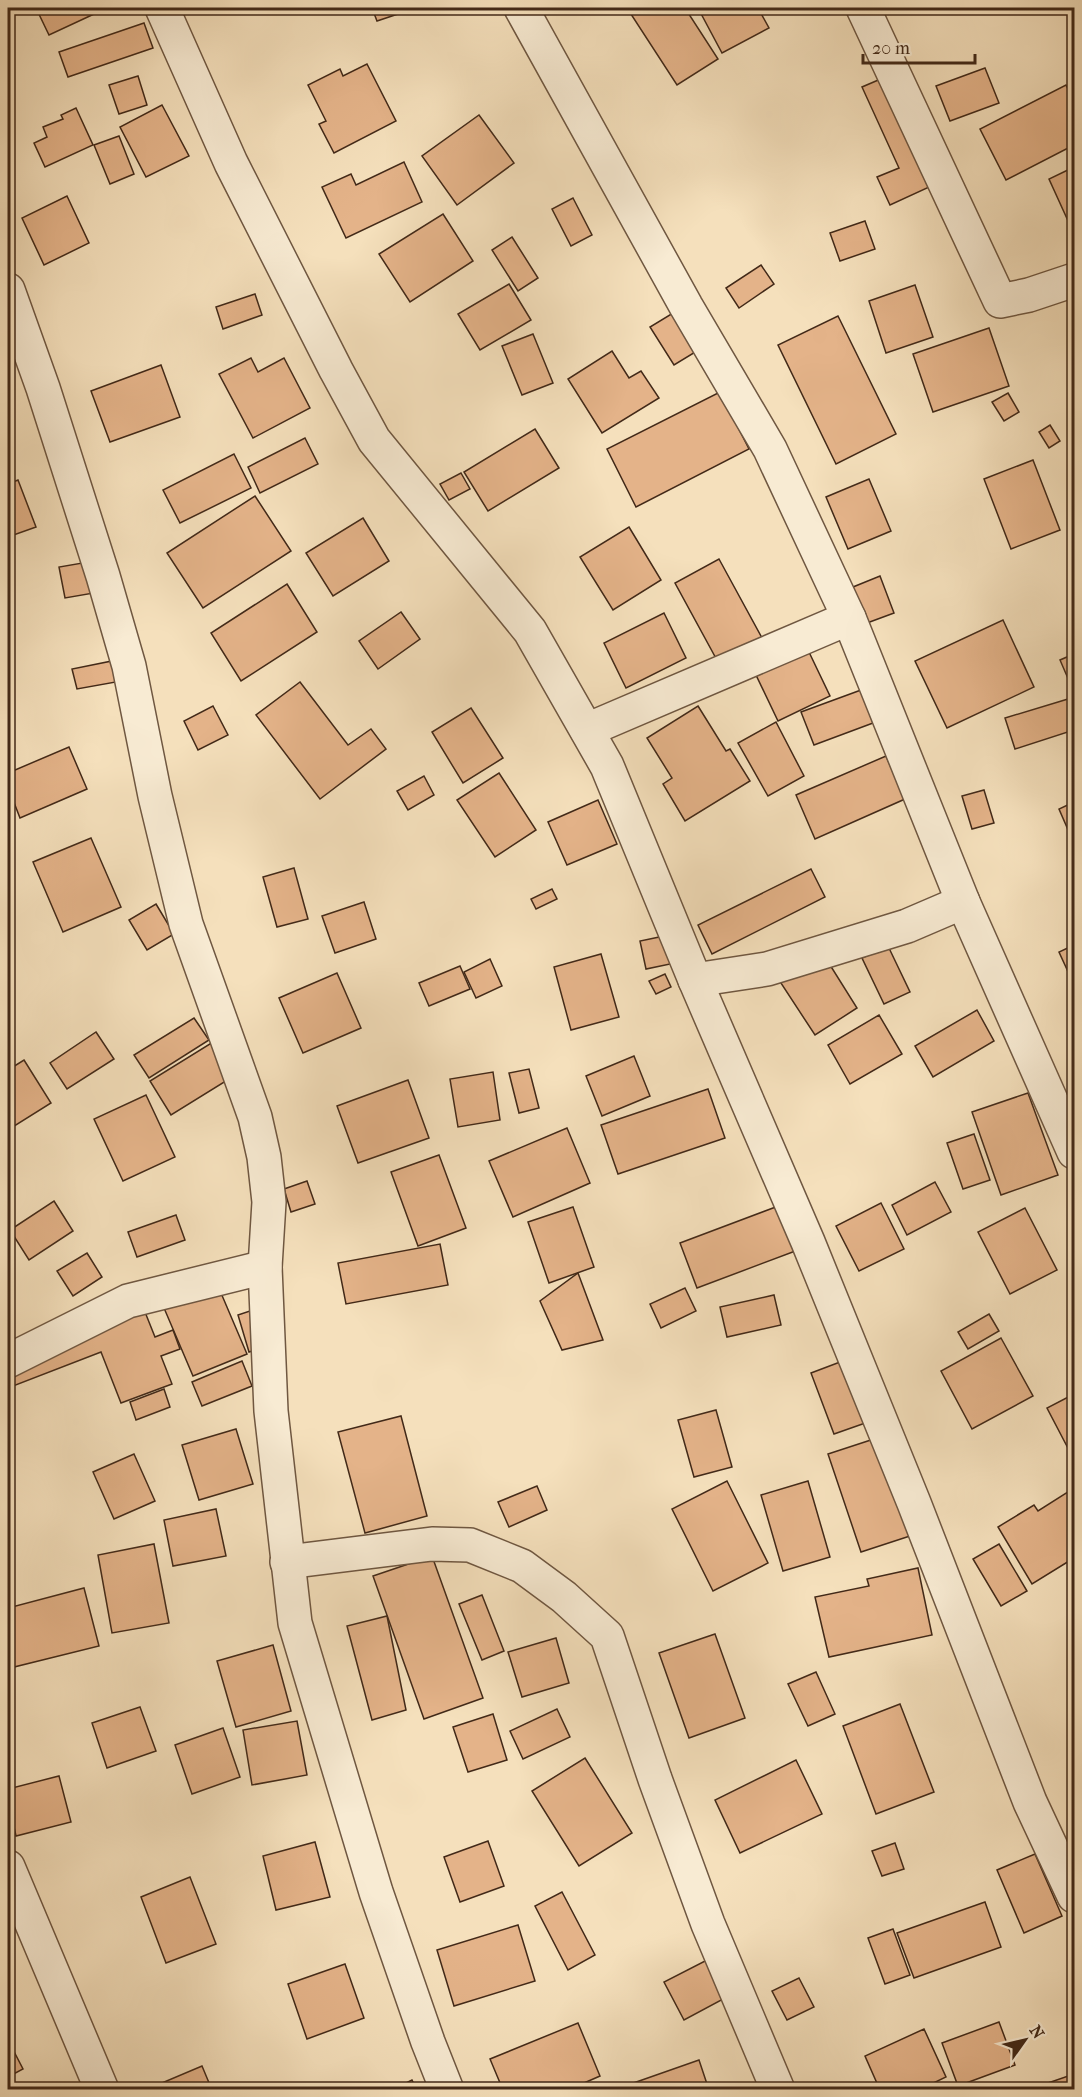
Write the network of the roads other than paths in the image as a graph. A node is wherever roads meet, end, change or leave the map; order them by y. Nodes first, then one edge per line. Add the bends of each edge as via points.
1 (162, 8) edge
2 (521, 8) edge
3 (863, 8) edge
4 (1074, 280) edge
5 (8, 290) edge
6 (849, 618) junction
7 (586, 730) junction
8 (963, 902) junction
9 (695, 980) junction
10 (1074, 1152) edge
11 (265, 1267) junction
12 (8, 1361) edge
13 (287, 1562) junction
14 (8, 1868) edge
15 (1074, 1896) edge
16 (102, 2090) edge
17 (447, 2090) edge
18 (778, 2090) edge

1 - 7 street via 231,163 374,440 530,631
2 - 6 street via 770,449
3 - 4 street via 1000,301
5 - 11 street via 43,388 129,666 186,924 255,1117 269,1202
6 - 7 street
6 - 8 street
7 - 9 street via 607,766
8 - 9 street via 907,926 767,969
8 - 10 street
9 - 15 street via 914,1503 1030,1802
11 - 12 street via 128,1301
11 - 13 street via 271,1411
13 - 17 street via 295,1623 376,1892
13 - 18 street via 432,1545 470,1545 522,1566 607,1636 708,1924
14 - 16 street

